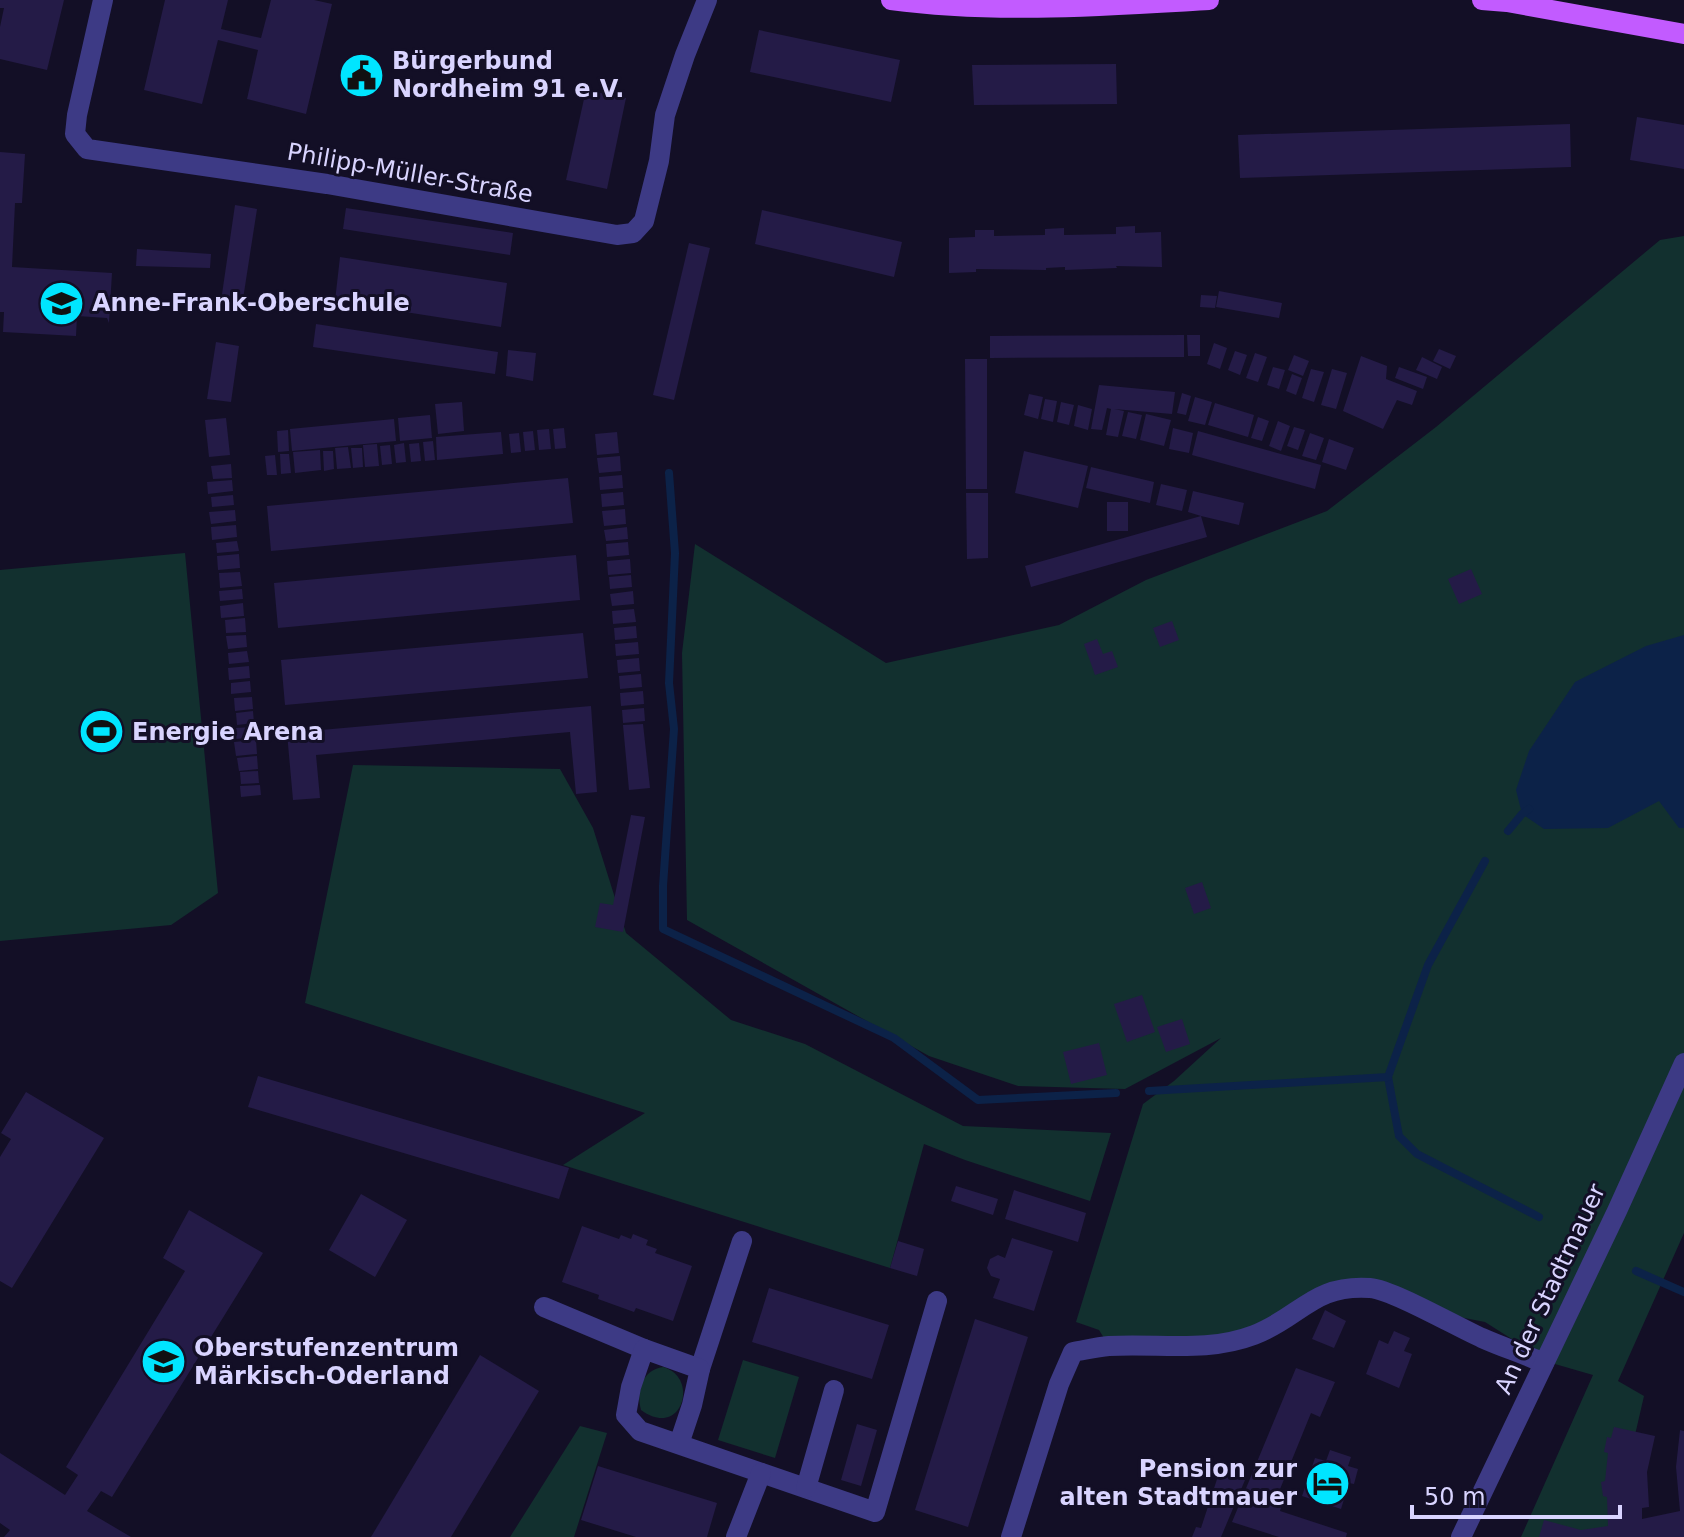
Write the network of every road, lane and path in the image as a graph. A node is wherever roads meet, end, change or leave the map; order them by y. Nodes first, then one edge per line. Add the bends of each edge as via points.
1 (103, 0) edge
2 (707, 0) edge
3 (891, 0) edge
4 (1209, 0) edge
5 (1482, 0) edge
6 (1684, 34) edge
7 (1684, 1063) edge
8 (742, 1241) dead end
9 (937, 1301) dead end
10 (544, 1307) dead end
11 (644, 1349) junction
12 (1544, 1363) junction
13 (700, 1369) junction
14 (834, 1390) dead end
15 (679, 1444) junction
16 (761, 1473) junction
17 (806, 1488) junction
18 (736, 1537) edge
19 (1011, 1537) edge
20 (1461, 1537) edge

1 - 2 street, Philipp-Müller-Straße via 77,115 75,134 87,149 617,235 633,233 644,221 665,115
3 - 4 main road via 1019,7
5 - 6 main road
7 - 12 street, An der Stadtmauer
8 - 13 street
9 - 17 street via 875,1512
10 - 11 street
11 - 13 street
11 - 15 street via 626,1415 640,1431
12 - 19 street via 1374,1288 1342,1288 1321,1295 1280,1323 1235,1341 1073,1352
12 - 20 street, An der Stadtmauer
13 - 15 street
14 - 17 street
15 - 16 street
16 - 17 street
16 - 18 street

